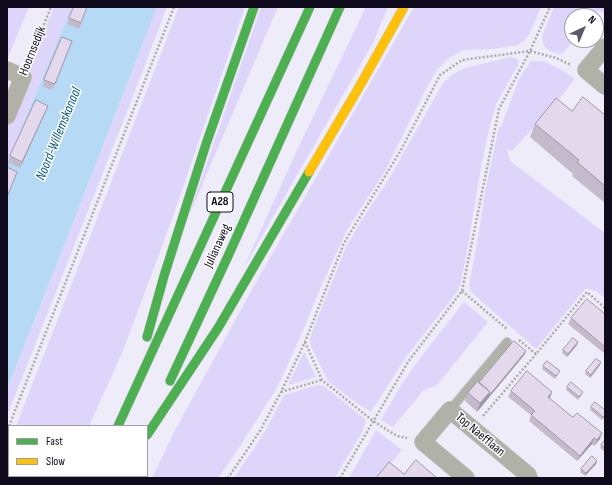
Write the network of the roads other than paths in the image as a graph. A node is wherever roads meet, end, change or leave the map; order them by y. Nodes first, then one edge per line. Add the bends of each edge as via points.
1 (254, 7) edge
2 (310, 7) edge
3 (340, 7) edge
4 (404, 7) edge
5 (605, 47) edge
6 (7, 70) edge
7 (605, 86) edge
8 (7, 116) edge
9 (507, 342) dead end
10 (130, 398) junction
11 (450, 410) junction
12 (118, 425) edge
13 (148, 427) edge
14 (148, 433) edge
15 (466, 478) edge
16 (529, 478) edge

1 - 10 highway, A28 via 187,202
2 - 10 highway, Julianaweg / A28
3 - 13 highway, Julianaweg / A28
4 - 14 highway via 218,328
5 - 7 street via 586,70
6 - 8 street, Hoornsedijk via 23,77
9 - 11 lane
10 - 12 highway, Julianaweg / A28
11 - 15 street, Top Naefflaan via 422,442
11 - 16 street, Top Naefflaan

